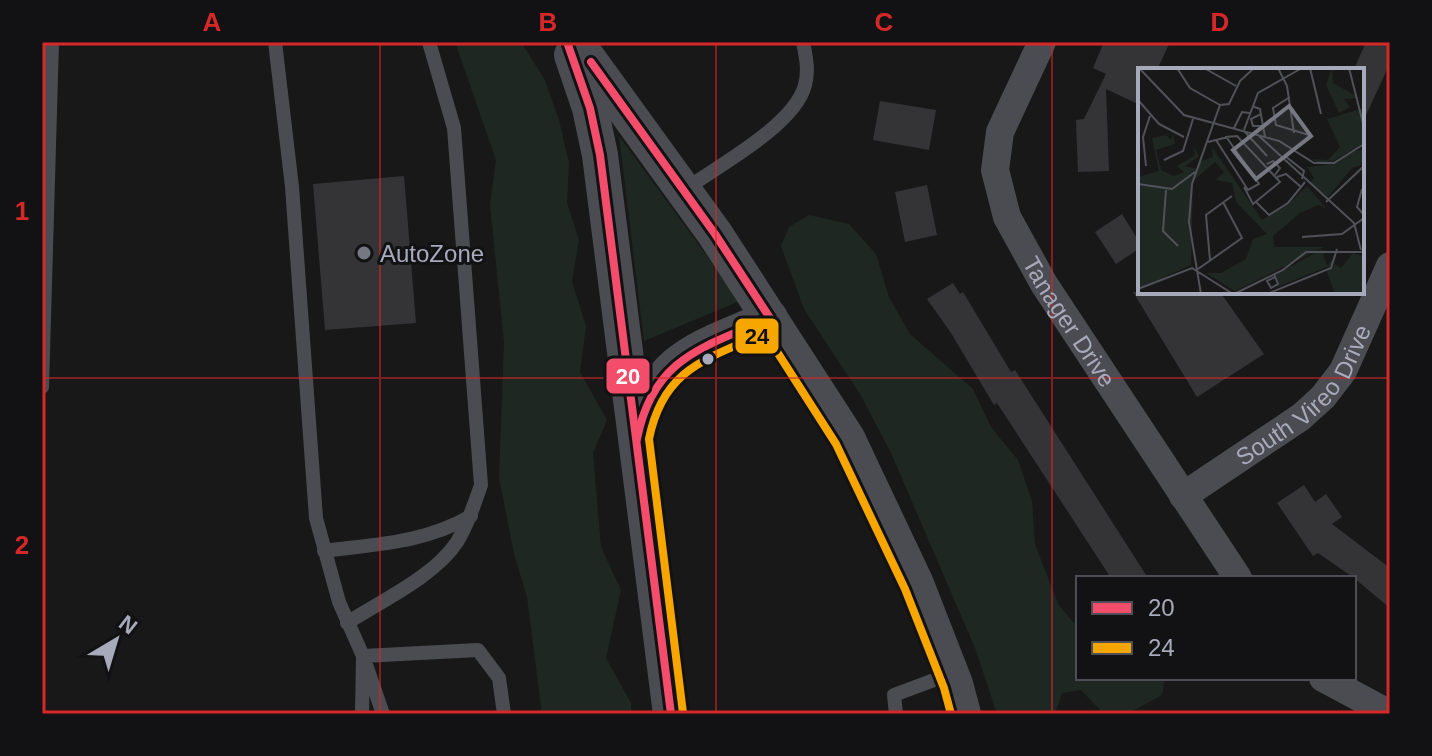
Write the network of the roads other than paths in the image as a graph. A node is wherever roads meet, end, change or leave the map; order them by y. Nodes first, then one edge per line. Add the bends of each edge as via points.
1 (52, 42) edge
2 (275, 42) edge
3 (429, 42) edge
4 (567, 42) edge
5 (576, 42) edge
6 (803, 42) edge
7 (1042, 42) edge
8 (684, 190) junction
9 (1390, 266) edge
10 (770, 318) junction
11 (42, 387) edge
12 (637, 439) junction
13 (1183, 496) junction
14 (471, 515) junction
15 (324, 551) junction
16 (1237, 576) edge
17 (347, 623) junction
18 (363, 656) junction
19 (951, 673) junction
20 (1327, 680) edge
21 (362, 714) edge
22 (383, 714) edge
23 (504, 714) edge
24 (671, 714) edge
25 (896, 714) edge
26 (963, 714) edge
27 (1390, 714) edge

1 - 11 lane
2 - 15 lane via 293,203 316,518
3 - 14 lane via 454,128 481,485
4 - 12 street via 600,155
5 - 8 street
6 - 8 lane via 808,66 795,107 779,124
7 - 13 street, Tanager Drive via 1000,132 995,170 1007,217 1044,284
8 - 10 street
9 - 13 street, South Vireo Drive via 1343,371 1323,397
10 - 12 street via 673,366 645,407
10 - 19 street via 847,438 916,584
12 - 24 street
13 - 16 street, Tanager Drive
14 - 15 lane via 421,539
14 - 17 lane via 455,545 431,569
15 - 17 lane
17 - 18 lane
18 - 21 lane
18 - 22 lane
18 - 23 lane via 478,650 499,678
19 - 25 lane via 894,695
19 - 26 street
20 - 27 street

